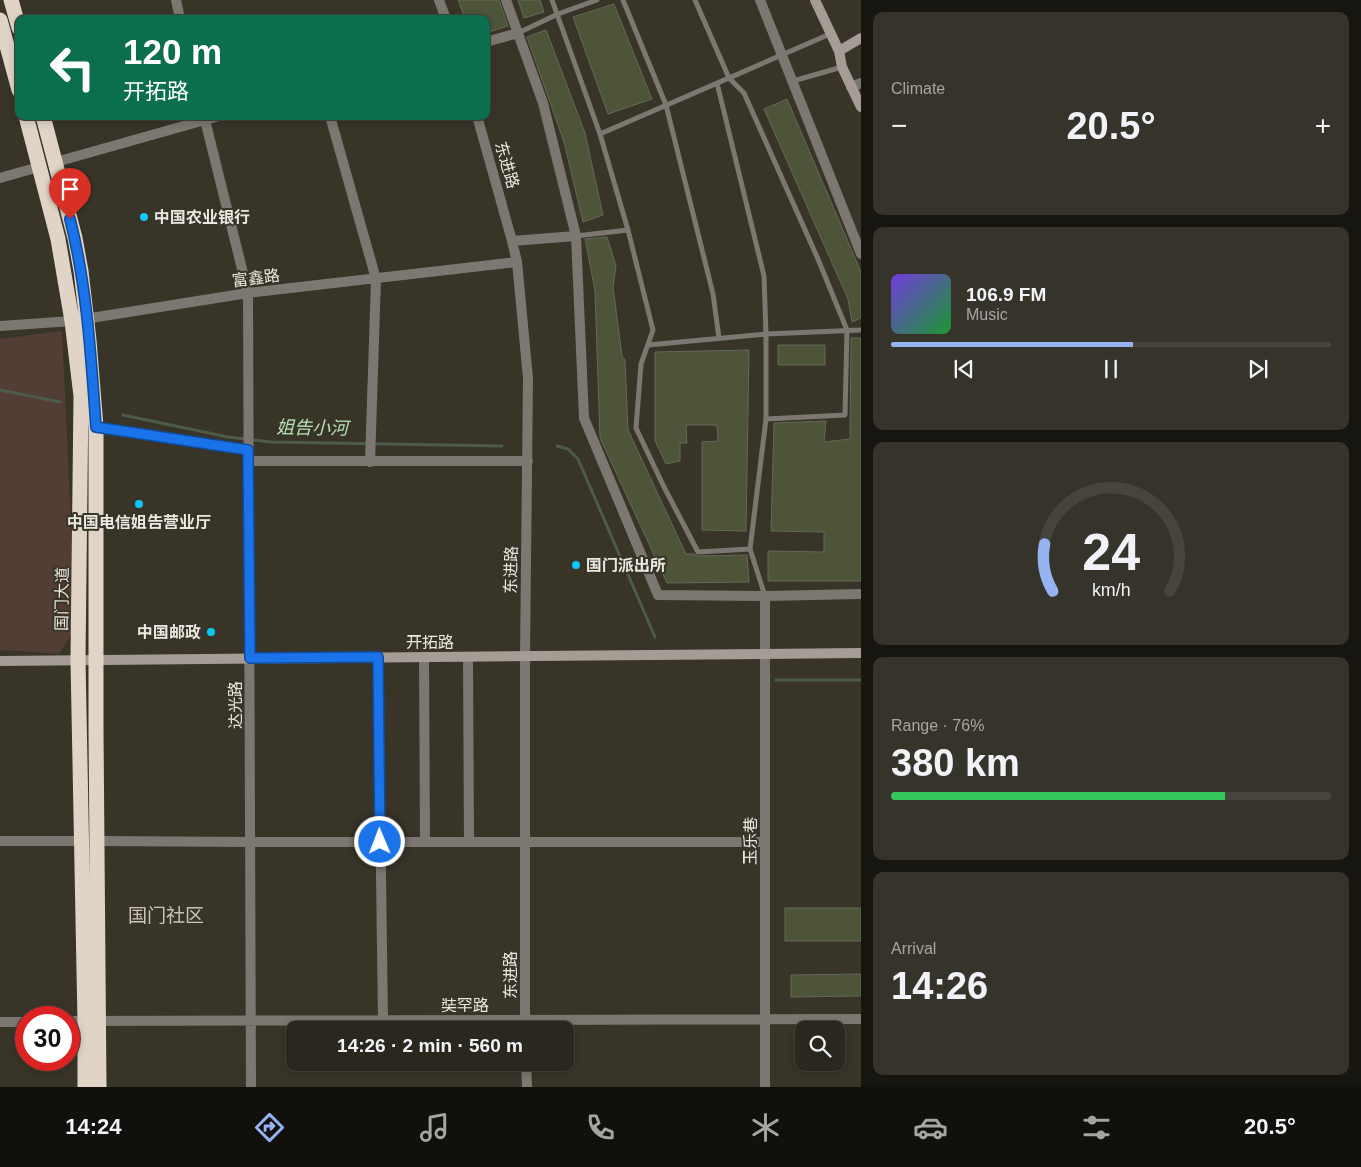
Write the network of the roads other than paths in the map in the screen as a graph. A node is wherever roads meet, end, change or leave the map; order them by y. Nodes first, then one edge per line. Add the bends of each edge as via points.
1 (11, 0) edge
2 (176, 0) edge
3 (439, 0) edge
4 (506, 0) edge
5 (552, 0) edge
6 (597, 0) edge
7 (623, 0) edge
8 (695, 0) edge
9 (760, 0) edge
10 (815, 0) edge
11 (558, 14) junction
12 (15, 15) edge
13 (179, 15) edge
14 (445, 15) edge
15 (0, 20) edge
16 (518, 33) junction
17 (830, 34) junction
18 (861, 38) edge
19 (490, 41) edge
20 (838, 51) junction
21 (782, 55) junction
22 (842, 67) junction
23 (15, 75) edge
24 (729, 78) junction
25 (793, 81) junction
26 (717, 83) junction
27 (856, 85) edge
28 (666, 105) junction
29 (861, 107) edge
30 (27, 120) edge
31 (44, 120) edge
32 (198, 120) edge
33 (205, 120) edge
34 (331, 120) edge
35 (478, 120) edge
36 (600, 134) junction
37 (56, 162) junction
38 (40, 167) junction
39 (0, 178) edge
40 (628, 230) junction
41 (576, 236) junction
42 (512, 241) junction
43 (861, 254) edge
44 (517, 262) junction
45 (376, 279) junction
46 (248, 293) junction
47 (79, 320) junction
48 (0, 326) edge
49 (847, 330) junction
50 (861, 330) edge
51 (766, 334) junction
52 (719, 338) junction
53 (648, 345) junction
54 (766, 418) junction
55 (96, 427) junction
56 (248, 448) junction
57 (248, 461) junction
58 (528, 461) junction
59 (370, 462) junction
60 (750, 548) junction
61 (861, 594) edge
62 (765, 596) junction
63 (861, 653) edge
64 (765, 654) junction
65 (525, 656) junction
66 (378, 657) junction
67 (424, 657) junction
68 (468, 657) junction
69 (250, 658) junction
70 (0, 660) edge
71 (78, 660) junction
72 (97, 660) junction
73 (0, 841) edge
74 (82, 841) junction
75 (97, 841) junction
76 (250, 842) junction
77 (380, 842) junction
78 (426, 842) junction
79 (469, 842) junction
80 (525, 842) junction
81 (765, 842) junction
82 (765, 1019) junction
83 (861, 1019) edge
84 (80, 1021) edge
85 (92, 1021) junction
86 (251, 1021) junction
87 (286, 1021) edge
88 (383, 1021) edge
89 (525, 1021) edge
90 (0, 1022) edge
91 (15, 1022) edge
92 (574, 1024) edge
93 (526, 1071) edge
94 (85, 1087) edge
95 (99, 1087) edge
96 (251, 1087) edge
97 (527, 1087) edge
98 (765, 1087) edge

1 - 12 highway
2 - 13 street
3 - 14 street
4 - 16 street
5 - 11 lane
6 - 11 lane
7 - 28 lane
8 - 24 lane
9 - 21 street
10 - 17 street
11 - 16 lane
11 - 36 lane
15 - 23 highway
16 - 19 street
16 - 41 street via 543,104
17 - 20 street
17 - 21 lane
18 - 20 street
20 - 22 street
21 - 24 lane
21 - 25 street
22 - 25 lane
22 - 27 street
24 - 26 lane
24 - 49 lane via 744,93
25 - 43 street
26 - 28 lane
26 - 51 lane via 764,276
27 - 29 street
28 - 36 lane
28 - 52 lane via 713,294
30 - 38 highway, 国门大道
31 - 37 highway, 国门大道
32 - 37 street
33 - 46 street, 达光路
34 - 45 street
35 - 42 street, 东进路
36 - 40 lane
37 - 47 highway, 国门大道 via 81,271
38 - 39 street
38 - 47 highway, 国门大道
40 - 41 lane
40 - 53 lane via 653,330
41 - 42 street
41 - 62 street via 584,418 658,595
42 - 44 street, 东进路
44 - 45 street, 富鑫路
44 - 58 street, 东进路 via 528,378
45 - 46 street, 富鑫路
45 - 59 street
46 - 47 street, 富鑫路
46 - 56 street, 达光路
47 - 48 street, 富鑫路
47 - 55 highway, 国门大道 via 94,386
47 - 71 highway, 国门大道
49 - 50 lane
49 - 51 lane
49 - 54 lane via 845,415
51 - 52 lane
51 - 54 lane
52 - 53 lane
53 - 60 lane via 641,364 636,428 664,487 698,552
54 - 60 lane
55 - 56 street
55 - 72 highway, 国门大道
56 - 57 street, 达光路
57 - 59 street
57 - 69 street, 达光路
58 - 59 street
58 - 65 street, 东进路
60 - 62 lane
61 - 62 street
62 - 64 street, 玉乐巷
63 - 64 street, 开拓路
64 - 65 street, 开拓路
64 - 81 street, 玉乐巷
65 - 68 street, 开拓路
65 - 80 street, 东进路
66 - 67 street, 开拓路
66 - 69 street, 开拓路
66 - 77 street
67 - 68 street, 开拓路
67 - 78 street
68 - 79 street
69 - 72 street, 开拓路
69 - 76 street, 达光路
70 - 71 street, 开拓路
71 - 72 street, 开拓路
71 - 74 highway, 国门大道
72 - 75 highway, 国门大道
73 - 74 street
74 - 85 highway, 国门大道
75 - 76 street
75 - 85 highway, 国门大道
76 - 77 street
76 - 86 street, 达光路
77 - 78 street
77 - 88 street
78 - 79 street
79 - 80 street
80 - 81 street
80 - 89 street, 东进路
81 - 82 street, 玉乐巷
82 - 83 street, 奘罕路
82 - 92 street, 奘罕路
82 - 98 street, 玉乐巷
84 - 85 street, 奘罕路
85 - 86 street, 奘罕路
85 - 94 highway, 国门大道
85 - 95 highway, 国门大道
86 - 87 street, 奘罕路
86 - 96 street, 达光路
90 - 91 street
93 - 97 street

